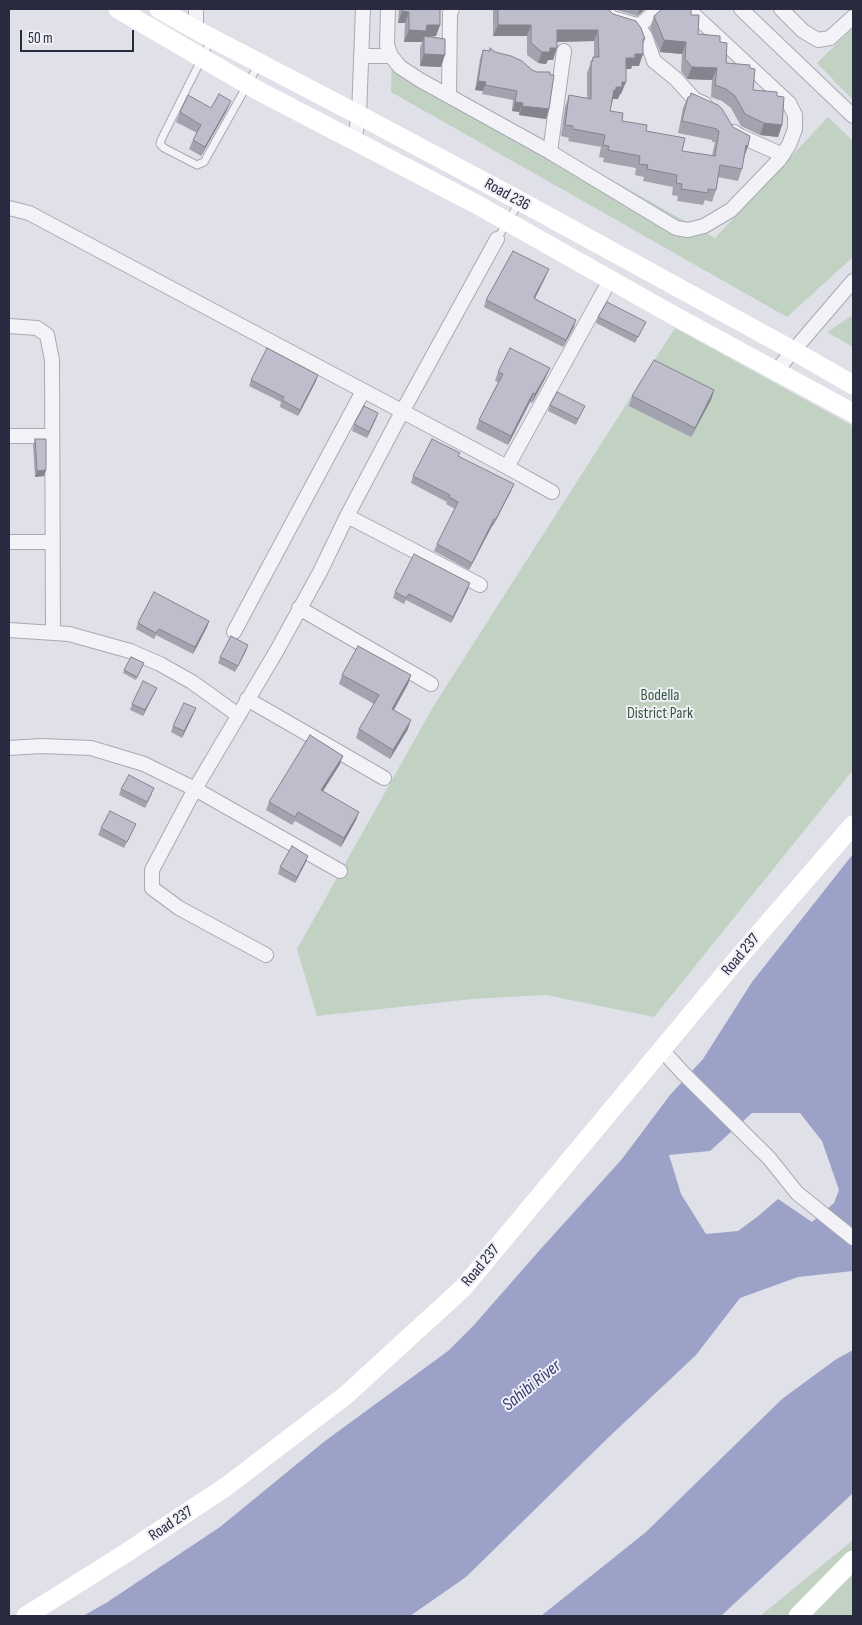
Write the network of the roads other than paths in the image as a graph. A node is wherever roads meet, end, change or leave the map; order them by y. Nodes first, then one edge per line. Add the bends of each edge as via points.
1 (118, 9) edge
2 (159, 9) edge
3 (196, 9) edge
4 (363, 9) edge
5 (388, 9) edge
6 (452, 9) edge
7 (604, 9) edge
8 (658, 9) edge
9 (688, 9) edge
10 (741, 9) edge
11 (781, 9) edge
12 (853, 17) edge
13 (638, 27) junction
14 (204, 34) junction
15 (564, 51) dead end
16 (361, 56) junction
17 (391, 56) junction
18 (201, 58) junction
19 (259, 63) junction
20 (543, 73) edge
21 (561, 73) junction
22 (247, 84) junction
23 (449, 96) junction
24 (718, 109) edge
25 (359, 115) junction
26 (853, 116) edge
27 (729, 124) edge
28 (354, 141) junction
29 (550, 152) junction
30 (783, 155) junction
31 (520, 202) junction
32 (9, 208) edge
33 (507, 222) junction
34 (497, 239) joint
35 (610, 280) junction
36 (853, 281) edge
37 (9, 326) edge
38 (794, 351) junction
39 (776, 371) junction
40 (853, 385) edge
41 (363, 391) junction
42 (402, 412) junction
43 (853, 413) edge
44 (9, 436) edge
45 (52, 436) junction
46 (507, 467) junction
47 (552, 492) dead end
48 (347, 516) junction
49 (9, 542) edge
50 (53, 542) junction
51 (480, 585) dead end
52 (300, 608) junction
53 (9, 630) edge
54 (53, 632) junction
55 (234, 632) dead end
56 (431, 684) dead end
57 (247, 699) junction
58 (238, 715) junction
59 (9, 748) edge
60 (384, 778) dead end
61 (195, 789) junction
62 (853, 825) edge
63 (340, 870) dead end
64 (266, 956) dead end
65 (662, 1050) junction
66 (853, 1238) edge
67 (853, 1560) edge
68 (26, 1616) edge
69 (798, 1616) edge

1 - 18 street
2 - 14 street, Road 236
3 - 14 street
4 - 16 street
5 - 17 street via 387,45
6 - 23 street
7 - 13 street via 612,18 637,24
8 - 13 street
9 - 30 street via 789,103 795,115 795,130
10 - 26 street
11 - 12 street via 818,40 830,38
13 - 24 street via 645,36 654,61 694,99
14 - 18 lane
14 - 19 street, Road 236
15 - 21 street
16 - 17 street
16 - 25 street
17 - 23 street via 400,67
18 - 22 street
18 - 22 lane via 161,140 164,148 197,165 204,162
19 - 22 lane
19 - 25 street, Road 236
20 - 21 street
21 - 29 street
22 - 28 street
23 - 29 street
25 - 28 street
25 - 31 street, Road 236
27 - 30 street via 740,136
28 - 33 street
29 - 30 street via 676,228 688,230 704,226 730,210
31 - 33 lane
31 - 38 street, Road 236
32 - 41 street via 29,213
33 - 34 lane
33 - 35 street
34 - 42 street
35 - 39 street
35 - 46 street
36 - 38 street
37 - 45 street via 37,328 47,335 52,360
38 - 39 street
38 - 40 street, Road 236
39 - 43 street
41 - 42 street
41 - 55 street
42 - 46 street
42 - 48 street
44 - 45 street
45 - 50 street
46 - 47 street
48 - 51 street
48 - 52 street
49 - 50 street
50 - 54 street
52 - 56 street
52 - 57 street
53 - 54 street
54 - 58 street via 130,651 160,664
57 - 58 street
57 - 60 street
58 - 61 street
59 - 61 street via 91,748 144,764
61 - 63 street
61 - 64 street via 152,870 152,888 179,908
62 - 65 street, Road 237
65 - 66 street via 769,1158 797,1193
65 - 68 street, Road 237 via 463,1288 346,1395 227,1486
67 - 69 street

